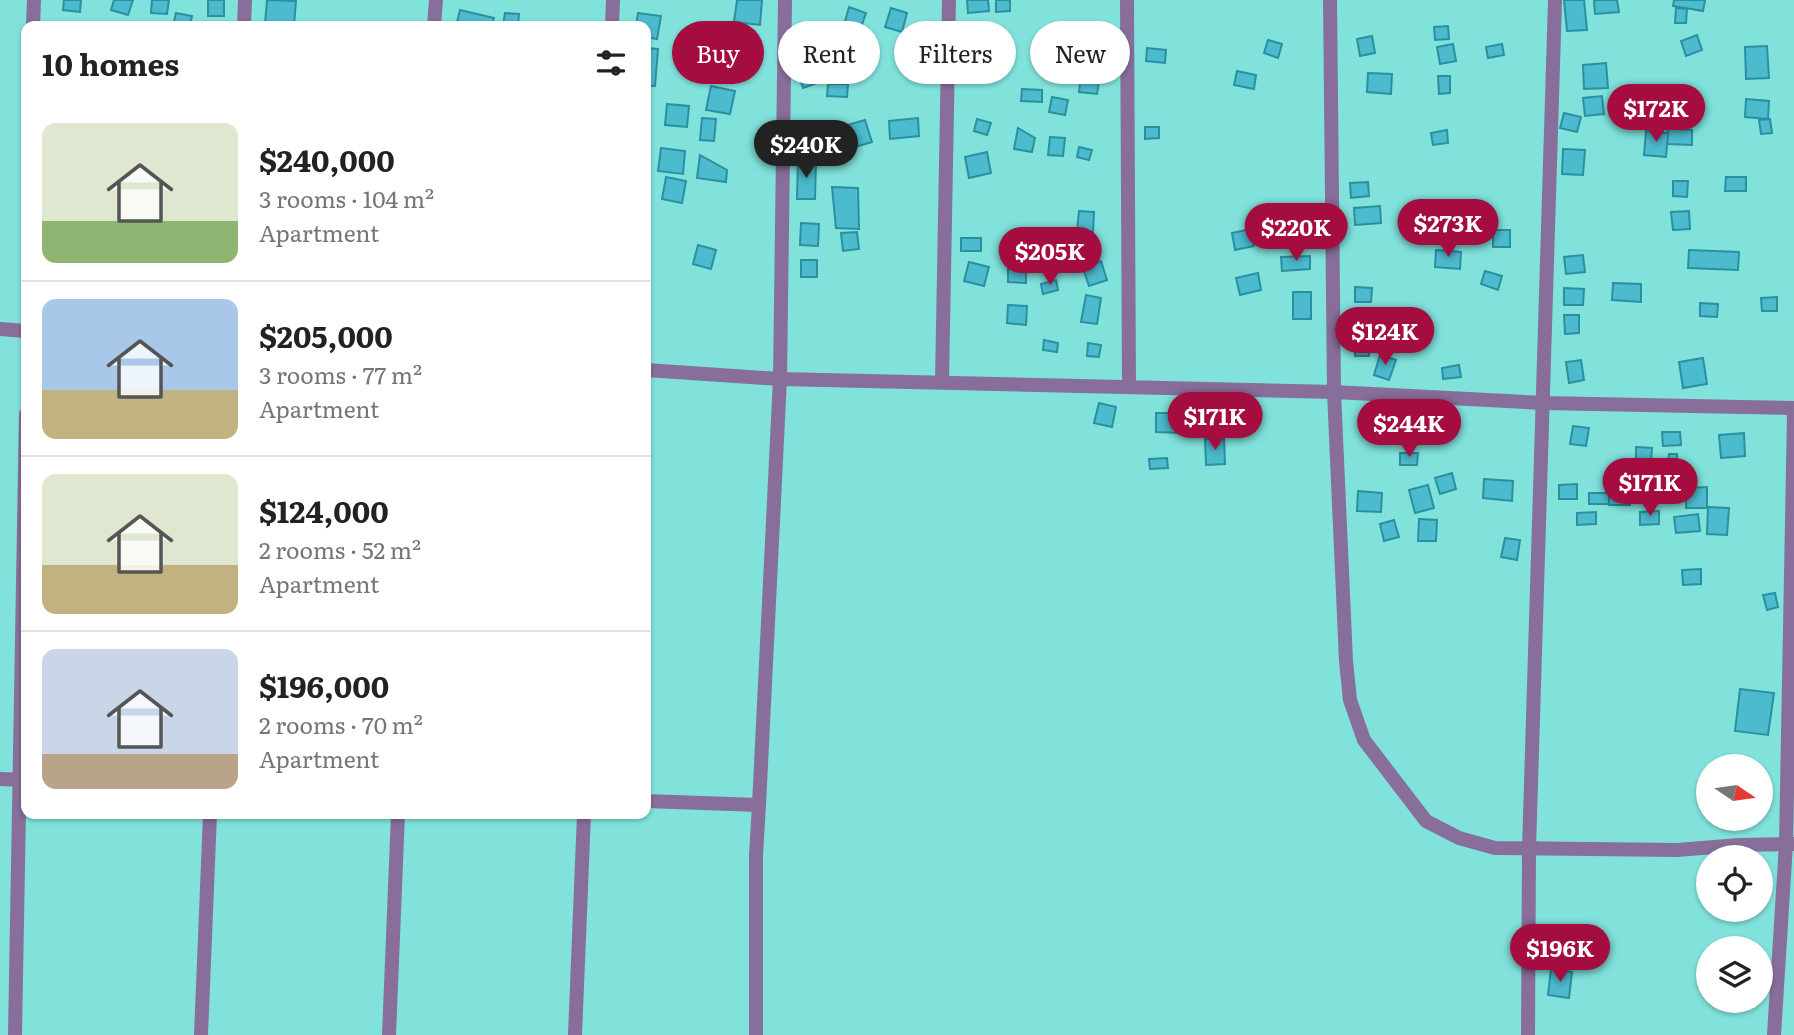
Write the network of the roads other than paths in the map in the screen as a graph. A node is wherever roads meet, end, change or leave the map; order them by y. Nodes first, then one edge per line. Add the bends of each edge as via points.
1 (34, 0) edge
2 (245, 0) edge
3 (436, 0) edge
4 (613, 0) edge
5 (785, 0) edge
6 (949, 0) edge
7 (1127, 0) edge
8 (1329, 0) edge
9 (1555, 0) edge
10 (33, 21) edge
11 (244, 21) edge
12 (434, 21) edge
13 (612, 21) edge
14 (0, 329) edge
15 (21, 331) edge
16 (651, 370) edge
17 (780, 379) junction
18 (942, 382) junction
19 (1129, 387) junction
20 (1334, 392) junction
21 (1543, 403) junction
22 (1794, 408) edge
23 (1794, 414) edge
24 (0, 779) edge
25 (21, 780) edge
26 (651, 801) edge
27 (759, 805) junction
28 (22, 819) edge
29 (210, 819) edge
30 (398, 819) edge
31 (584, 819) edge
32 (1790, 844) edge
33 (1529, 849) junction
34 (15, 1035) edge
35 (201, 1035) edge
36 (389, 1035) edge
37 (575, 1035) edge
38 (756, 1035) edge
39 (1528, 1035) edge
40 (1774, 1035) edge

1 - 10 street
2 - 11 street
3 - 12 street
4 - 13 street
5 - 17 street
6 - 18 street
7 - 19 street
8 - 20 street
9 - 21 street
14 - 15 street
16 - 17 street
17 - 18 street
17 - 27 street
18 - 19 street
19 - 20 street
20 - 21 street
20 - 33 street via 1346,662 1350,700 1364,740 1426,821 1459,838 1495,848
21 - 22 street
21 - 33 street
23 - 32 street
24 - 25 street
26 - 27 street
27 - 38 street
28 - 34 street
29 - 35 street
30 - 36 street
31 - 37 street
32 - 33 street via 1677,850
32 - 40 street
33 - 39 street

